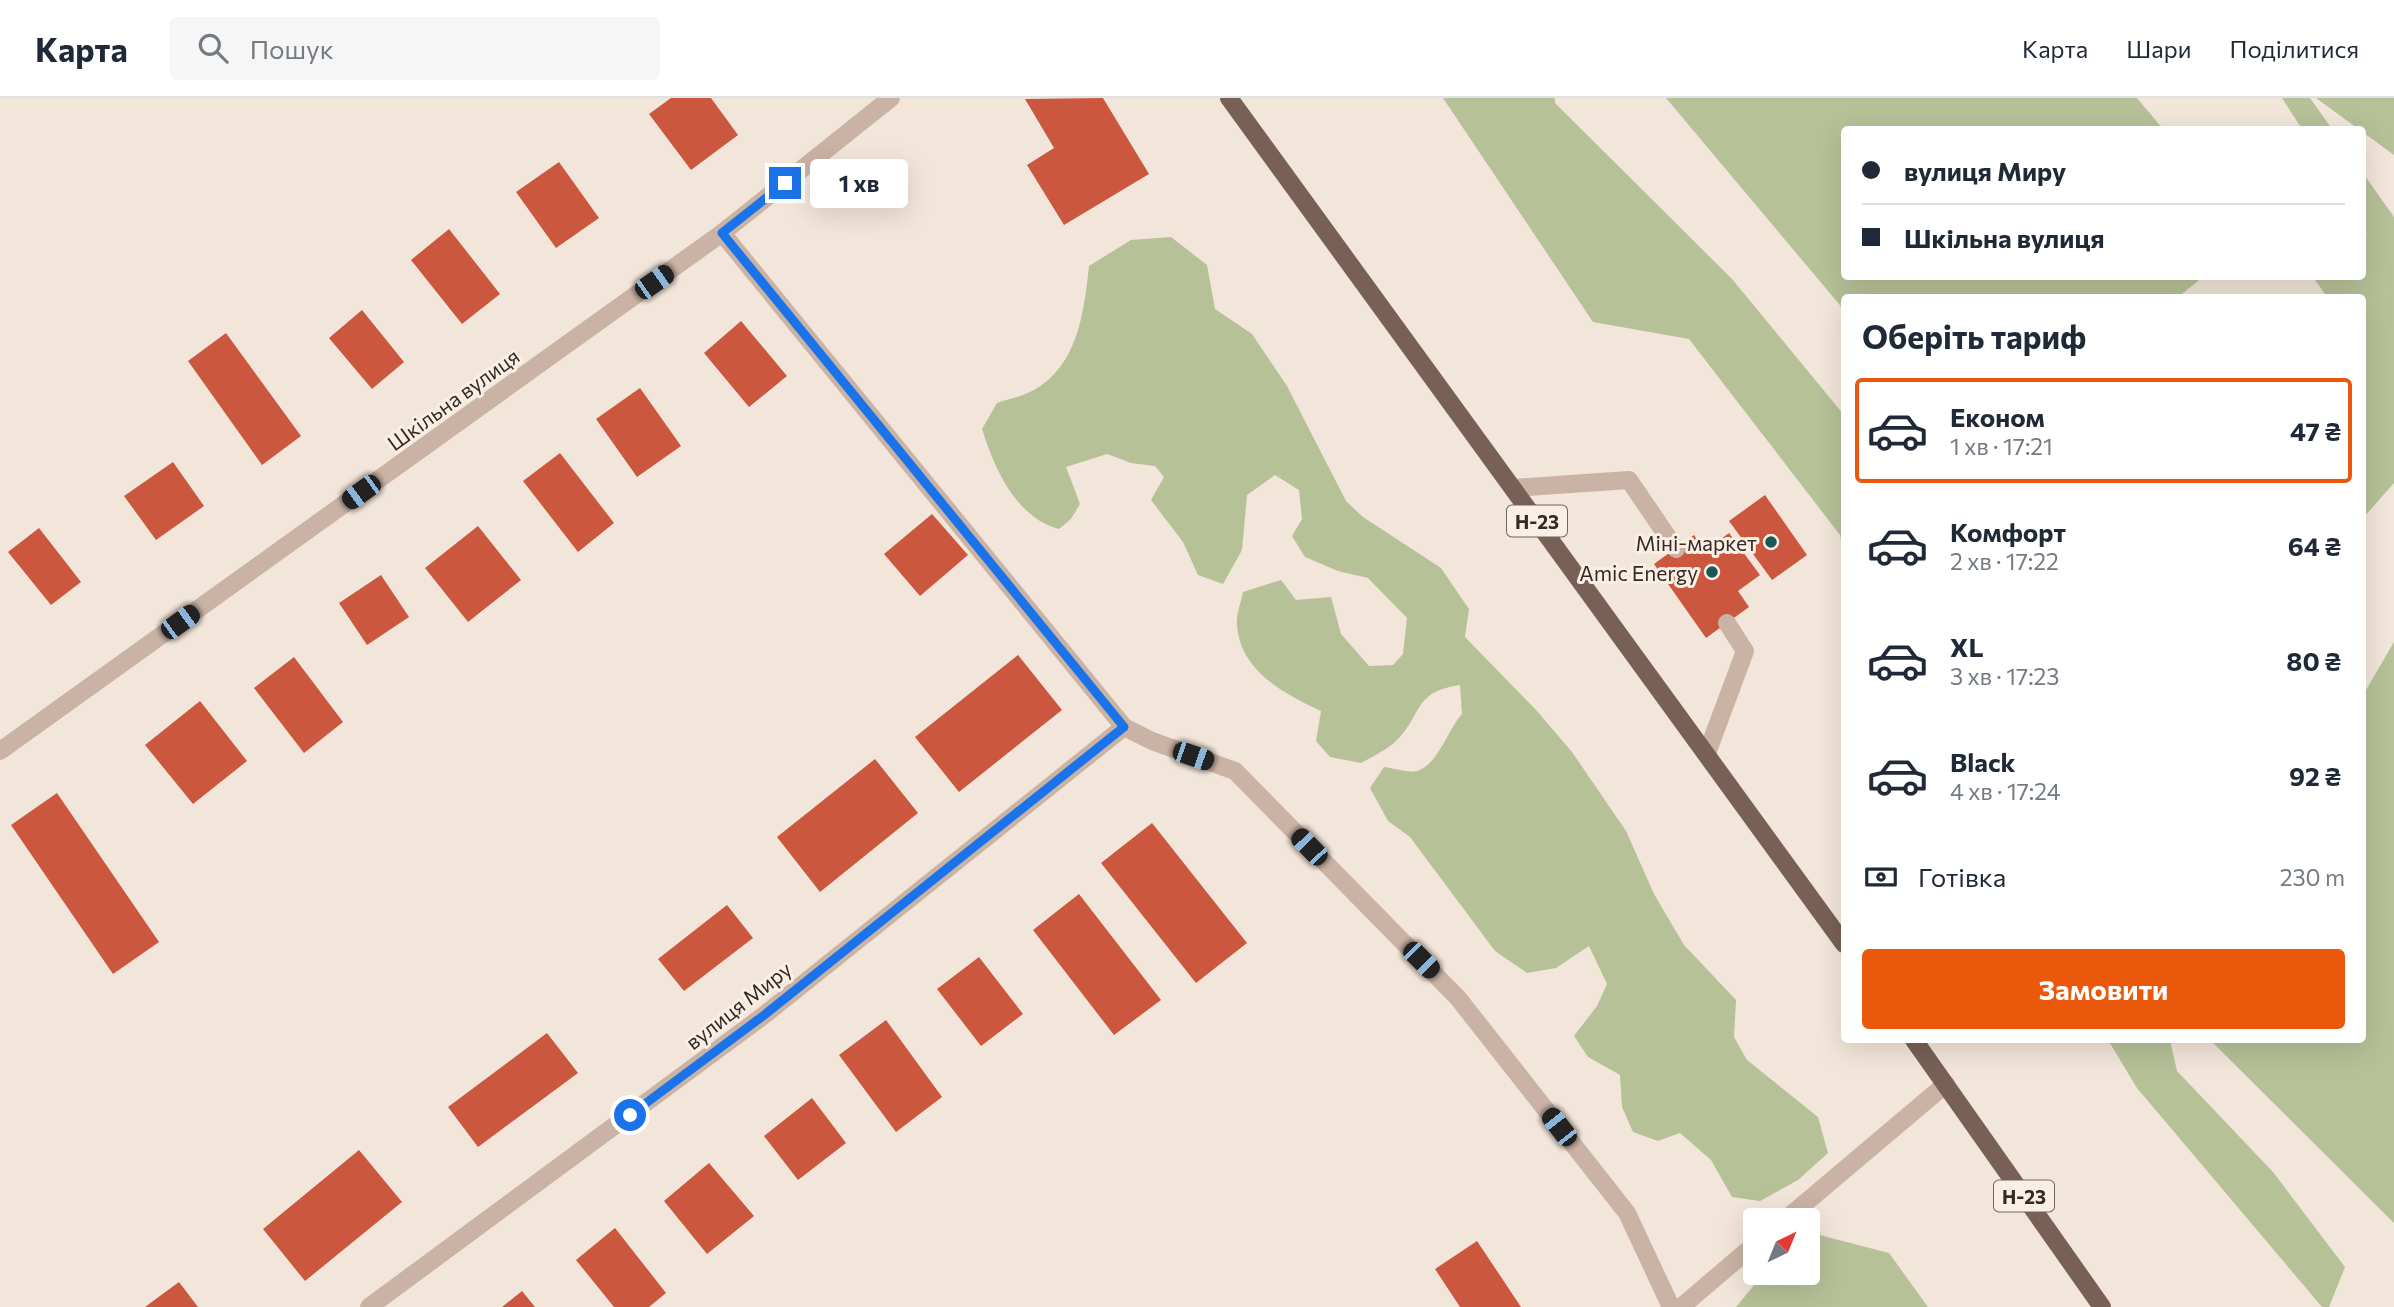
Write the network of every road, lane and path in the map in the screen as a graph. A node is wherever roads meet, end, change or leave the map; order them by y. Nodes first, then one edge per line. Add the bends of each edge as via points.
1 (891, 98) edge
2 (1229, 98) edge
3 (722, 233) junction
4 (1513, 488) junction
5 (1676, 549) dead end
6 (1727, 623) dead end
7 (1124, 727) junction
8 (0, 751) edge
9 (1707, 753) junction
10 (1841, 940) edge
11 (1916, 1043) edge
12 (1946, 1084) junction
13 (1798, 1208) edge
14 (1743, 1254) edge
15 (369, 1307) edge
16 (1671, 1307) edge
17 (1681, 1307) edge
18 (2102, 1307) edge

1 - 3 street, Шкільна вулиця
2 - 4 main road, Н-23
3 - 7 street
3 - 8 street, Шкільна вулиця
4 - 5 street via 1629,480
4 - 9 main road, Н-23
6 - 9 street via 1745,650
7 - 15 street, вулиця Миру via 763,1016
7 - 16 street via 1235,771 1458,998 1627,1213
9 - 10 main road, Н-23
11 - 12 main road, Н-23
12 - 13 street
12 - 18 main road, Н-23
14 - 17 street

